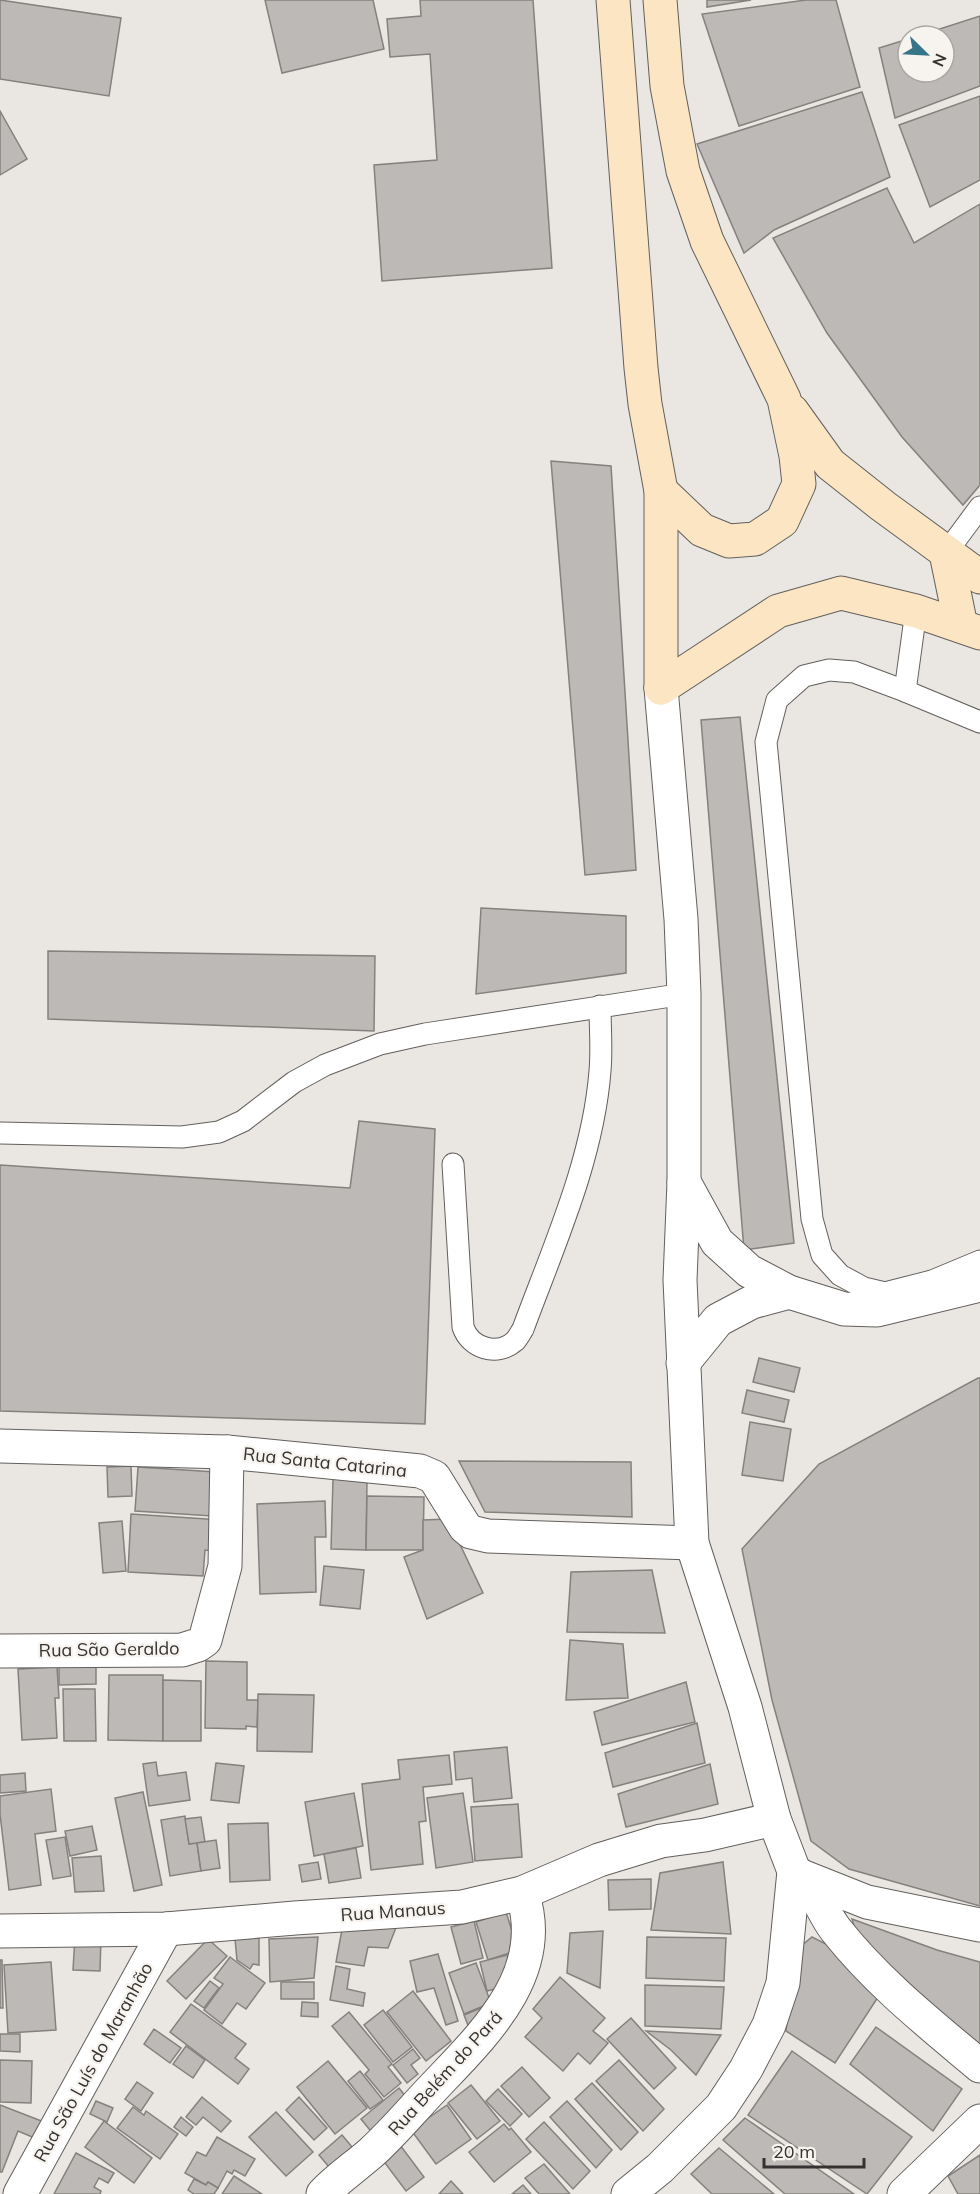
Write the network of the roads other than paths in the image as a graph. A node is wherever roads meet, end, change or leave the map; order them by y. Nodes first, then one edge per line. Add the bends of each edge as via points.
1 (613, 0) edge
2 (660, 0) edge
3 (784, 399) junction
4 (661, 491) junction
5 (980, 507) edge
6 (946, 553) junction
7 (980, 577) edge
8 (916, 611) junction
9 (971, 629) edge
10 (661, 688) junction
11 (905, 691) junction
12 (980, 722) edge
13 (684, 994) junction
14 (600, 1006) junction
15 (0, 1133) edge
16 (453, 1164) dead end
17 (684, 1182) junction
18 (980, 1261) edge
19 (980, 1285) edge
20 (789, 1292) junction
21 (683, 1363) junction
22 (0, 1446) edge
23 (227, 1452) junction
24 (692, 1543) junction
25 (0, 1651) edge
26 (774, 1819) junction
27 (799, 1874) junction
28 (522, 1893) junction
29 (980, 1925) edge
30 (166, 1929) junction
31 (0, 1931) edge
32 (980, 2067) edge
33 (980, 2121) edge
34 (20, 2194) edge
35 (323, 2194) edge
36 (628, 2194) edge
37 (904, 2194) edge

1 - 4 main road via 641,368
2 - 3 main road via 667,86 682,171 707,240
3 - 4 main road via 799,484 782,521 755,539 729,541 702,530
3 - 6 main road via 830,464
4 - 10 main road
5 - 6 lane
6 - 7 main road
6 - 9 main road
8 - 9 main road
8 - 10 main road via 842,593 778,611
8 - 11 lane
10 - 13 street
11 - 12 lane
11 - 18 lane via 854,672 829,670 804,676 777,700 766,742 812,1219 822,1256 840,1275 864,1288 885,1293 932,1281
13 - 14 lane
13 - 17 street
14 - 15 lane via 380,1044 325,1065 243,1121 219,1132 182,1137
14 - 16 lane via 600,1071 591,1127 575,1186 523,1329 504,1348 477,1345 467,1338 463,1327
17 - 20 street via 717,1242 749,1271
17 - 21 street via 680,1280
19 - 20 street via 878,1310 844,1309
20 - 21 street via 752,1302 718,1320
21 - 24 street
22 - 23 street, Rua Santa Catarina
23 - 24 street, Rua Santa Catarina via 428,1474 465,1527 488,1536
23 - 25 street, Rua São Geraldo via 225,1566 205,1640 182,1650
24 - 26 street via 746,1707
26 - 27 street
26 - 28 street, Rua Manaus via 661,1841 599,1860
27 - 29 street via 867,1902
27 - 32 street via 835,1929 899,1997
27 - 36 street via 783,1983 769,2025 746,2069 721,2107
28 - 30 street, Rua Manaus via 441,1909
28 - 35 street, Rua Belém do Pará via 529,1912 528,1946 504,2008 479,2040 372,2152
30 - 31 street, Rua Manaus
30 - 34 street, Rua São Luís do Maranhão
33 - 37 street

